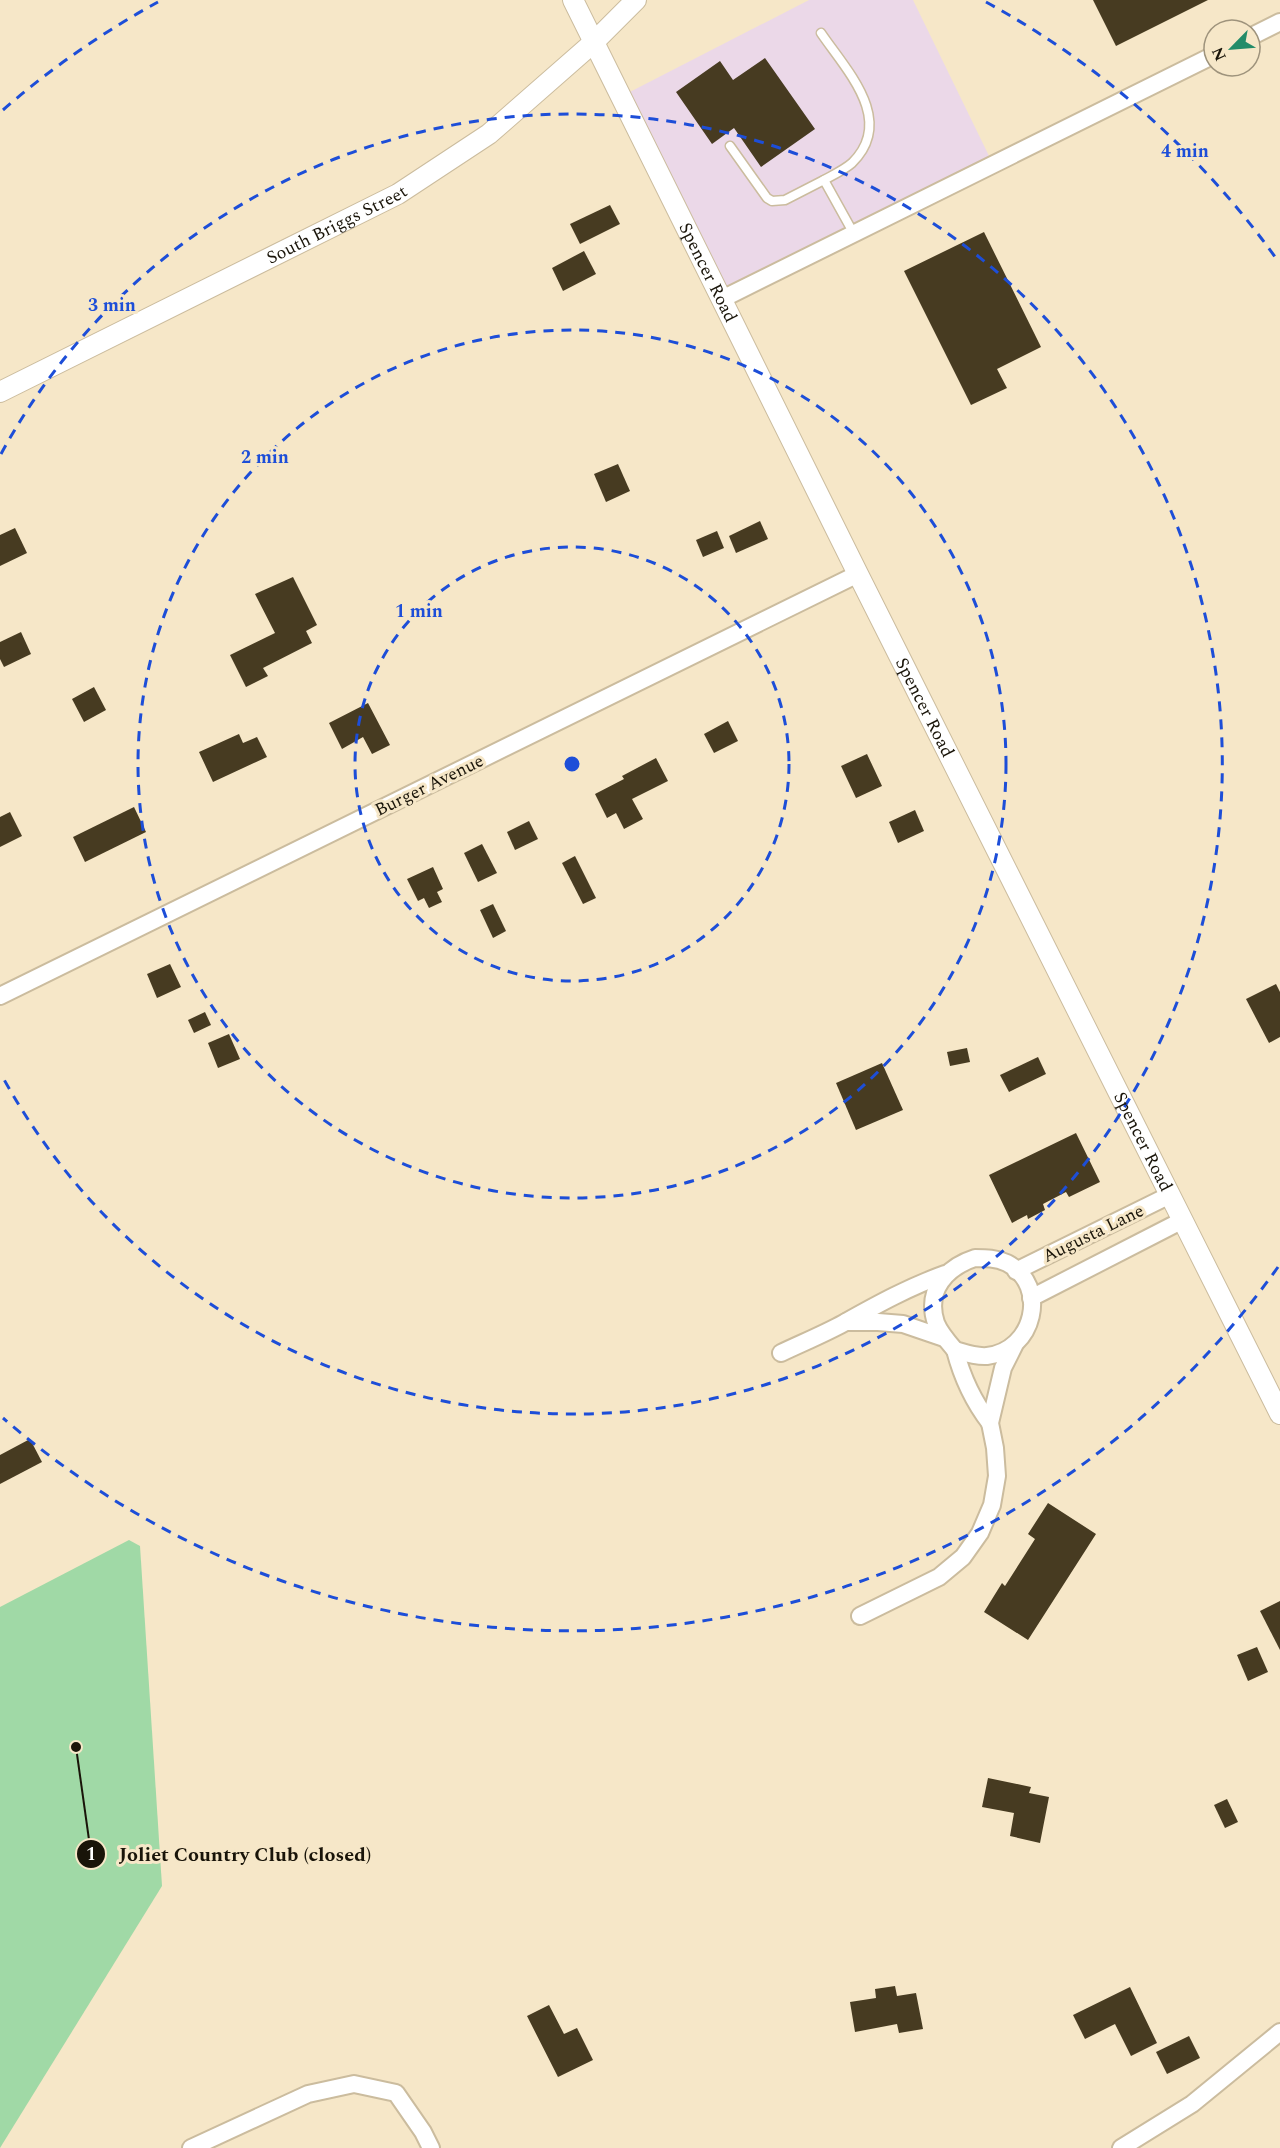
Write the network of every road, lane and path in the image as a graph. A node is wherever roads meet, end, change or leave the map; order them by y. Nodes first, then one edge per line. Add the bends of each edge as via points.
1 (573, 0) edge
2 (636, 0) edge
3 (1280, 22) edge
4 (1262, 31) edge
5 (820, 33) dead end
6 (594, 42) junction
7 (1202, 61) edge
8 (730, 146) dead end
9 (824, 180) junction
10 (854, 234) junction
11 (722, 299) junction
12 (0, 392) edge
13 (858, 574) junction
14 (0, 996) edge
15 (1170, 1196) junction
16 (1183, 1220) junction
17 (1016, 1271) junction
18 (945, 1274) junction
19 (1031, 1298) junction
20 (845, 1322) junction
21 (950, 1344) junction
22 (1014, 1346) junction
23 (781, 1353) dead end
24 (1280, 1414) edge
25 (990, 1423) junction
26 (860, 1616) dead end
27 (1280, 2032) edge
28 (191, 2148) edge
29 (431, 2148) edge
30 (1121, 2148) edge

1 - 6 street, Spencer Road
2 - 6 street, South Briggs Street
3 - 4 street
5 - 9 lane via 864,99 871,124 855,160
6 - 11 street, Spencer Road
6 - 12 street, South Briggs Street via 489,134 398,194
7 - 10 street
8 - 9 lane via 772,201 785,200
9 - 10 lane
10 - 11 street
11 - 13 street, Spencer Road
13 - 14 street, Burger Avenue
13 - 15 street, Spencer Road
15 - 16 street, Spencer Road
15 - 17 street, Augusta Lane
16 - 19 street, Augusta Lane
16 - 24 street, Spencer Road
17 - 18 street via 992,1258 975,1258 959,1263
17 - 19 street via 1030,1290
18 - 20 street via 914,1285
18 - 21 street via 933,1306 936,1323
19 - 22 street via 1030,1320
20 - 21 street via 903,1324
20 - 23 street
21 - 22 street via 985,1356
21 - 25 street via 975,1403
22 - 25 street via 1003,1368
25 - 26 street via 997,1476 992,1504 980,1533 963,1557 939,1577
27 - 30 street via 1192,2104
28 - 29 street via 308,2094 354,2084 396,2093

